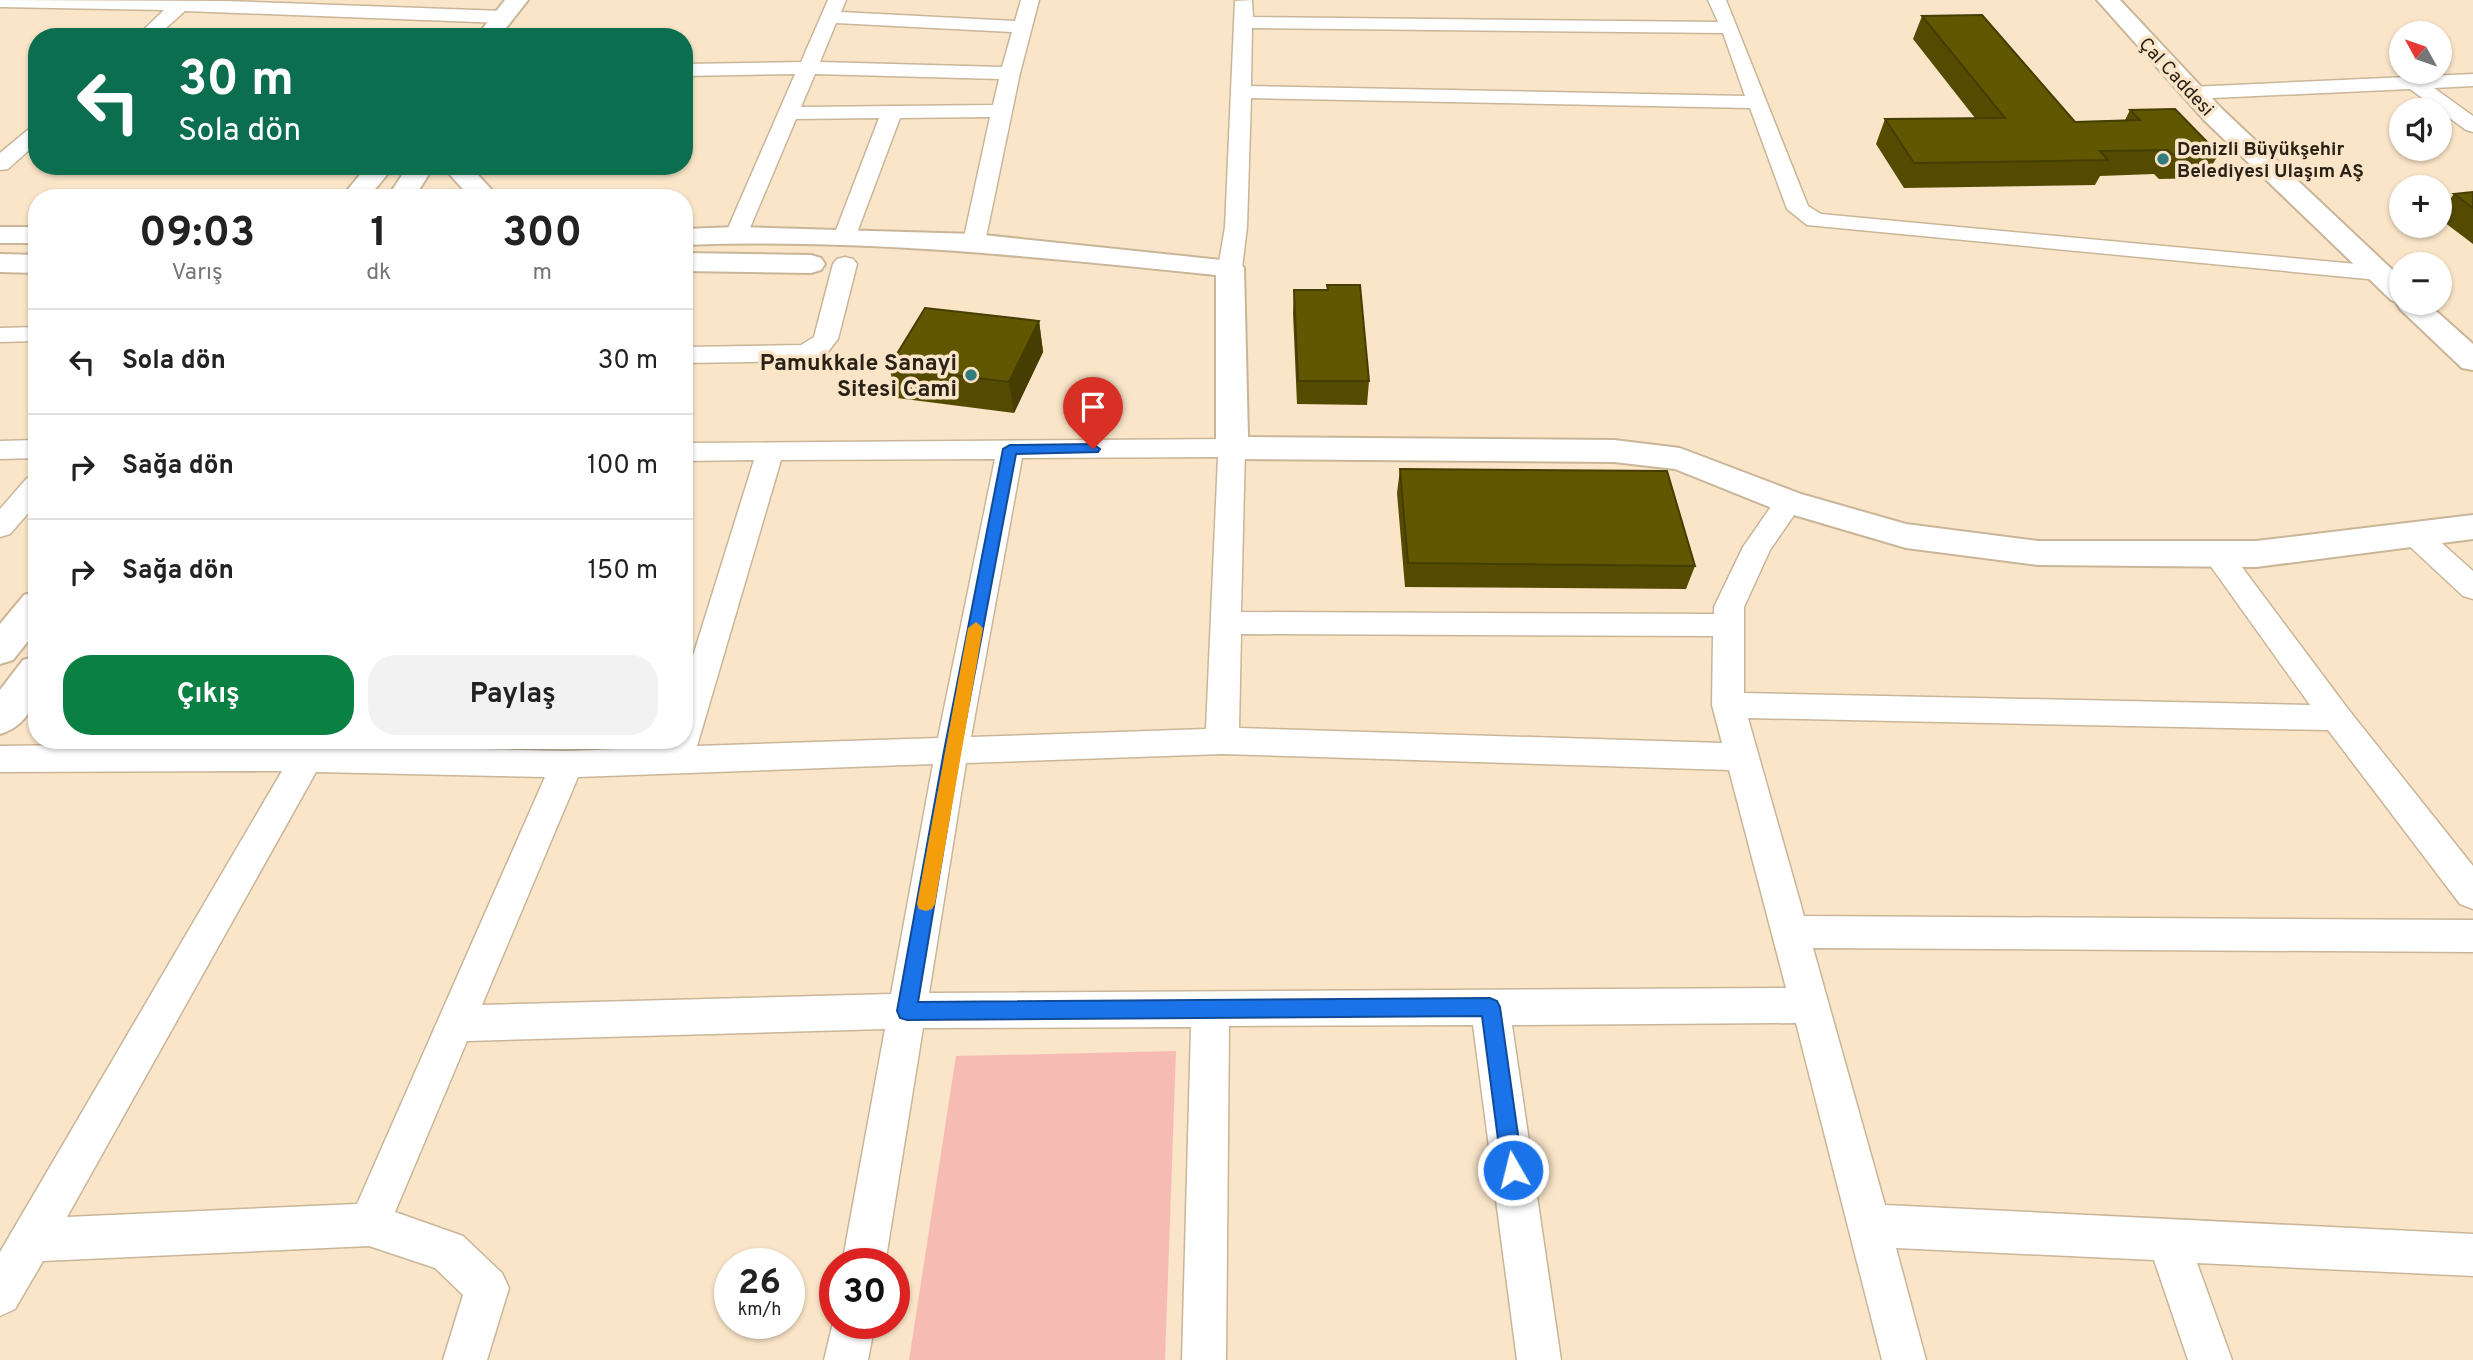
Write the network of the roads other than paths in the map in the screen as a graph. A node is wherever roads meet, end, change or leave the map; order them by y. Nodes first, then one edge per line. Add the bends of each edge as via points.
1 (1030, 0) edge
2 (1244, 0) edge
3 (1717, 0) edge
4 (2108, 0) edge
5 (0, 2) edge
6 (246, 3) edge
7 (181, 5) junction
8 (342, 5) edge
9 (539, 6) dead end
10 (423, 7) edge
11 (510, 8) edge
12 (833, 9) edge
13 (1244, 22) junction
14 (1023, 27) junction
15 (155, 28) edge
16 (404, 28) edge
17 (494, 28) edge
18 (522, 28) edge
19 (1730, 28) junction
20 (807, 68) junction
21 (693, 69) edge
22 (1010, 73) junction
23 (2473, 80) edge
24 (2452, 81) edge
25 (2416, 84) joint
26 (1241, 92) junction
27 (2191, 93) junction
28 (1758, 102) junction
29 (1002, 111) junction
30 (892, 112) junction
31 (788, 113) junction
32 (2473, 126) edge
33 (28, 139) edge
34 (28, 155) edge
35 (4, 158) edge
36 (373, 175) edge
37 (464, 175) edge
38 (362, 189) edge
39 (477, 189) edge
40 (0, 235) edge
41 (28, 235) edge
42 (736, 235) junction
43 (693, 237) edge
44 (974, 242) junction
45 (844, 251) junction
46 (1079, 255) junction
47 (693, 261) edge
48 (0, 263) edge
49 (28, 264) edge
50 (1230, 268) junction
51 (2378, 273) junction
52 (2389, 283) edge
53 (2423, 315) edge
54 (28, 334) edge
55 (0, 335) edge
56 (693, 355) edge
57 (2473, 361) edge
58 (1232, 448) junction
59 (28, 449) edge
60 (1010, 449) junction
61 (0, 450) edge
62 (770, 451) junction
63 (693, 452) edge
64 (28, 495) edge
65 (1789, 502) junction
66 (0, 527) edge
67 (2473, 527) edge
68 (2415, 535) junction
69 (2217, 554) junction
70 (2473, 588) edge
71 (28, 615) edge
72 (1226, 623) junction
73 (1728, 625) junction
74 (0, 650) edge
75 (28, 682) edge
76 (1728, 705) junction
77 (693, 709) edge
78 (2337, 718) junction
79 (0, 719) edge
80 (1222, 741) junction
81 (693, 746) edge
82 (205, 749) edge
83 (233, 749) edge
84 (663, 749) edge
85 (433, 751) edge
86 (952, 751) junction
87 (1742, 757) junction
88 (307, 758) junction
89 (0, 759) edge
90 (567, 764) junction
91 (2473, 892) edge
92 (1790, 932) junction
93 (2473, 936) edge
94 (1810, 1004) junction
95 (1490, 1007) junction
96 (1210, 1009) junction
97 (907, 1011) junction
98 (455, 1024) junction
99 (1869, 1224) junction
100 (369, 1225) junction
101 (30, 1240) junction
102 (2168, 1240) junction
103 (866, 1248) edge
104 (2473, 1255) edge
105 (0, 1294) edge
106 (850, 1339) edge
107 (465, 1360) edge
108 (846, 1360) edge
109 (1204, 1360) edge
110 (1539, 1360) edge
111 (1903, 1360) edge
112 (2210, 1360) edge

1 - 14 street
2 - 13 street
3 - 19 street
4 - 27 street, Çal Caddesi
5 - 7 street
6 - 7 street
6 - 8 street
7 - 15 street
8 - 10 street
9 - 18 street
10 - 11 street
10 - 16 street
11 - 17 street
12 - 14 street
12 - 20 street
13 - 19 street via 1481,19
13 - 26 street
14 - 22 street
19 - 28 street
20 - 21 street
20 - 22 street
20 - 31 street
22 - 29 street
23 - 24 street
25 - 27 street
25 - 32 street
26 - 28 street
26 - 50 street
27 - 51 street, Çal Caddesi
28 - 51 street via 1797,209 1815,220
29 - 30 street
29 - 44 street
30 - 31 street
30 - 45 street
31 - 42 street
33 - 35 street
34 - 35 street
36 - 38 street
37 - 39 street
40 - 41 street
42 - 43 street
42 - 45 street
44 - 45 street
44 - 46 street
45 - 46 street via 896,265
45 - 47 street
45 - 56 street via 826,339 818,348 796,353
46 - 50 street
48 - 49 street
50 - 58 street
51 - 52 street, Çal Caddesi
53 - 57 street
54 - 55 street
58 - 60 street
58 - 65 street via 1614,451 1681,459
58 - 72 street
59 - 61 street
60 - 62 street
60 - 86 street
62 - 63 street
62 - 77 street
64 - 66 street
65 - 69 street via 1906,536 2038,553
65 - 73 street via 1757,547 1728,607
67 - 68 street
68 - 69 street via 2256,554
68 - 70 street
69 - 78 street
71 - 74 street
72 - 73 street
72 - 80 street
73 - 76 street
75 - 79 street
76 - 78 street
76 - 87 street
78 - 91 street
80 - 86 street
80 - 87 street
81 - 86 street
82 - 89 street
83 - 88 street
84 - 90 street
85 - 88 street
85 - 90 street
86 - 97 street
87 - 92 street
88 - 101 street
90 - 98 street
92 - 93 street
92 - 94 street
94 - 95 street
94 - 99 street
95 - 96 street
95 - 110 street
96 - 97 street
96 - 109 street
97 - 98 street
97 - 103 street
98 - 100 street
99 - 102 street
99 - 111 street
100 - 101 street
100 - 107 street via 448,1251 487,1288
101 - 105 street
102 - 104 street
102 - 112 street
106 - 108 street

